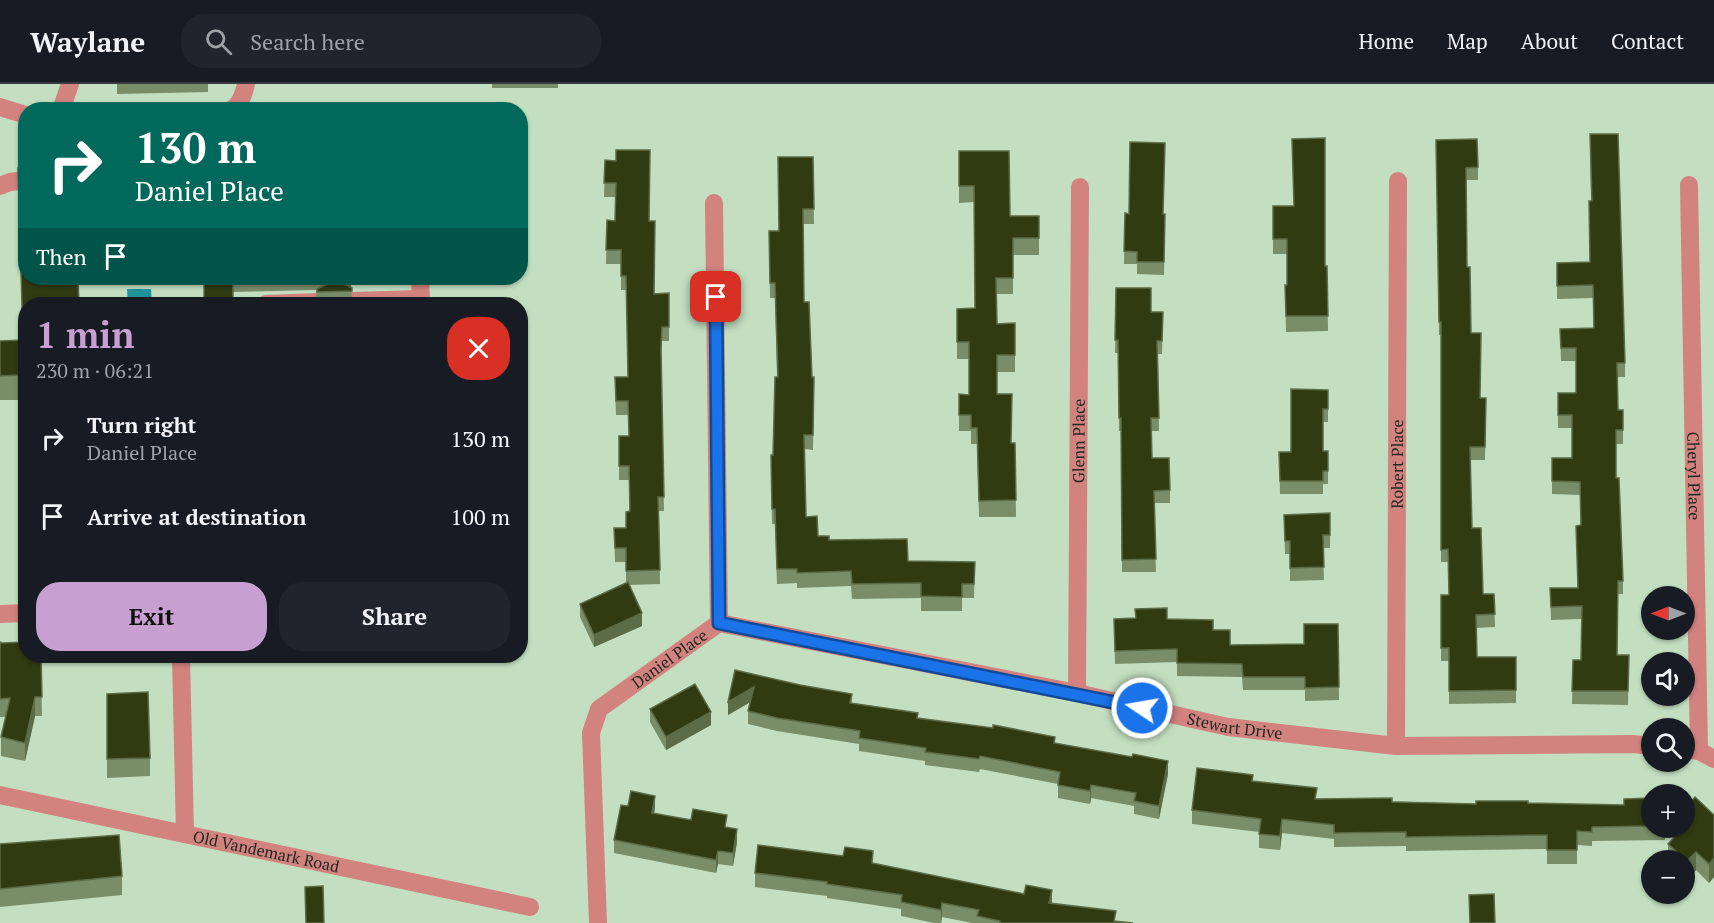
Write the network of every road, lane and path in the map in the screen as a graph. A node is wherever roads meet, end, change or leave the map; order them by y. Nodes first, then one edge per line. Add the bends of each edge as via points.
1 (70, 84) edge
2 (246, 84) edge
3 (64, 102) edge
4 (239, 102) edge
5 (0, 107) edge
6 (18, 113) edge
7 (18, 181) edge
8 (1398, 181) dead end
9 (1689, 185) dead end
10 (0, 186) edge
11 (1080, 187) dead end
12 (714, 203) dead end
13 (18, 613) edge
14 (0, 614) edge
15 (719, 623) junction
16 (181, 663) edge
17 (1077, 693) junction
18 (1641, 745) edge
19 (1396, 746) junction
20 (1699, 753) edge
21 (0, 795) edge
22 (185, 834) junction
23 (530, 907) dead end
24 (598, 923) edge

1 - 3 street
2 - 4 street
5 - 6 street
7 - 10 street
8 - 19 street, Robert Place
9 - 20 street, Cheryl Place
11 - 17 street, Glenn Place
12 - 15 street, Daniel Place
13 - 14 street
15 - 17 street, Stewart Drive
15 - 24 street, Daniel Place via 599,709 591,733
16 - 22 street
17 - 19 street, Stewart Drive via 1228,727
18 - 19 street, Stewart Drive
21 - 22 street, Old Vandemark Road
22 - 23 street, Old Vandemark Road

